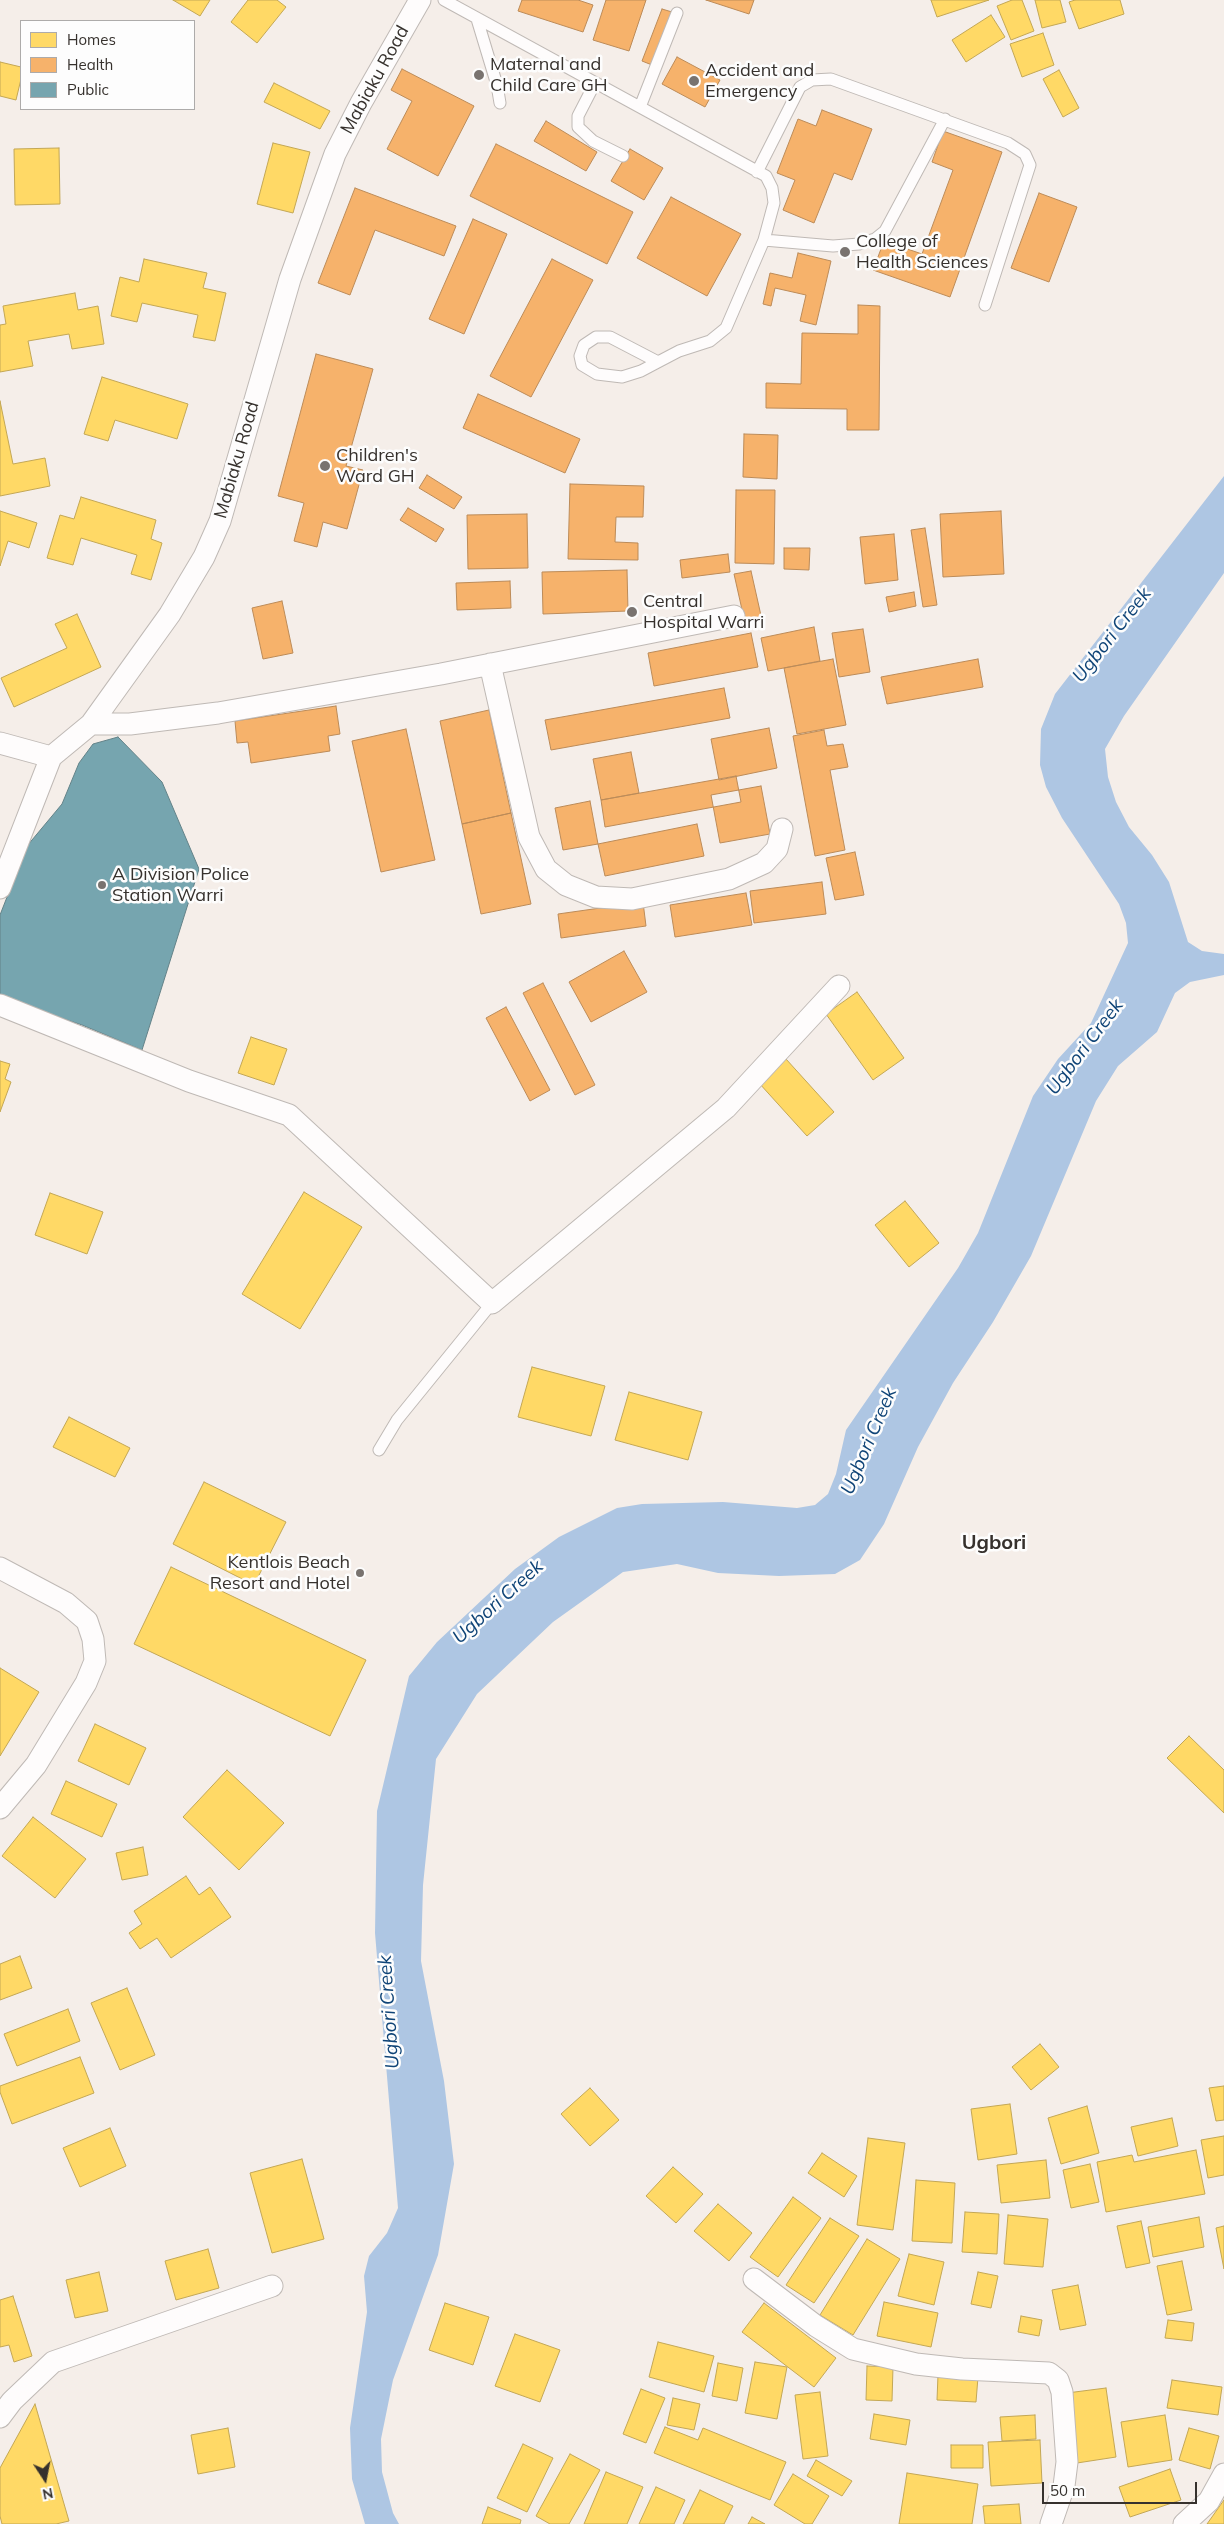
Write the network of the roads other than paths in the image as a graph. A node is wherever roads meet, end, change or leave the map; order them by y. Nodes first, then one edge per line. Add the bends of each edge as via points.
1 (420, 0) edge
2 (444, 0) edge
3 (677, 13) dead end
4 (477, 19) junction
5 (595, 83) junction
6 (500, 102) dead end
7 (640, 107) junction
8 (945, 119) junction
9 (623, 156) dead end
10 (757, 172) junction
11 (764, 240) junction
12 (985, 305) dead end
13 (658, 362) junction
14 (734, 616) dead end
15 (490, 664) junction
16 (91, 724) junction
17 (0, 743) edge
18 (51, 757) junction
19 (782, 829) dead end
20 (0, 888) edge
21 (839, 986) dead end
22 (0, 1005) edge
23 (492, 1303) junction
24 (379, 1450) dead end
25 (0, 1568) edge
26 (0, 1808) edge
27 (754, 2279) dead end
28 (272, 2286) dead end
29 (0, 2417) edge
30 (1224, 2474) edge
31 (1051, 2524) edge
32 (1184, 2524) edge

1 - 16 street, Mabiaku Road via 335,154 290,279 220,521 204,557 170,614
2 - 4 lane
3 - 7 lane
4 - 5 lane
4 - 6 lane
5 - 7 lane
5 - 9 lane via 578,116 578,127 593,141
7 - 10 lane
8 - 10 lane via 831,79 812,80 800,87
8 - 11 lane via 885,231 875,239 833,246
8 - 12 lane via 1008,144 1025,154 1030,165
10 - 11 lane via 766,176 774,203
11 - 13 lane via 726,328 710,341
13 - 13 lane via 622,377 597,374 582,366 580,356 584,345 596,337 610,337
14 - 15 street
15 - 16 street via 218,713 130,724
15 - 19 street via 529,837 546,869 566,885 596,897 632,899 729,878 764,863 777,849
16 - 18 street, Mabiaku Road
17 - 18 street
18 - 20 street, Mabiaku Road
21 - 23 street via 726,1108
22 - 23 street via 189,1081 289,1115
23 - 24 lane via 397,1420
25 - 26 street via 66,1603 87,1621 95,1661 86,1683 36,1765
27 - 31 street via 816,2326 853,2349 916,2364 1050,2373 1058,2380 1062,2392 1067,2462 1064,2486
28 - 29 street via 53,2362
30 - 32 street via 1209,2501

